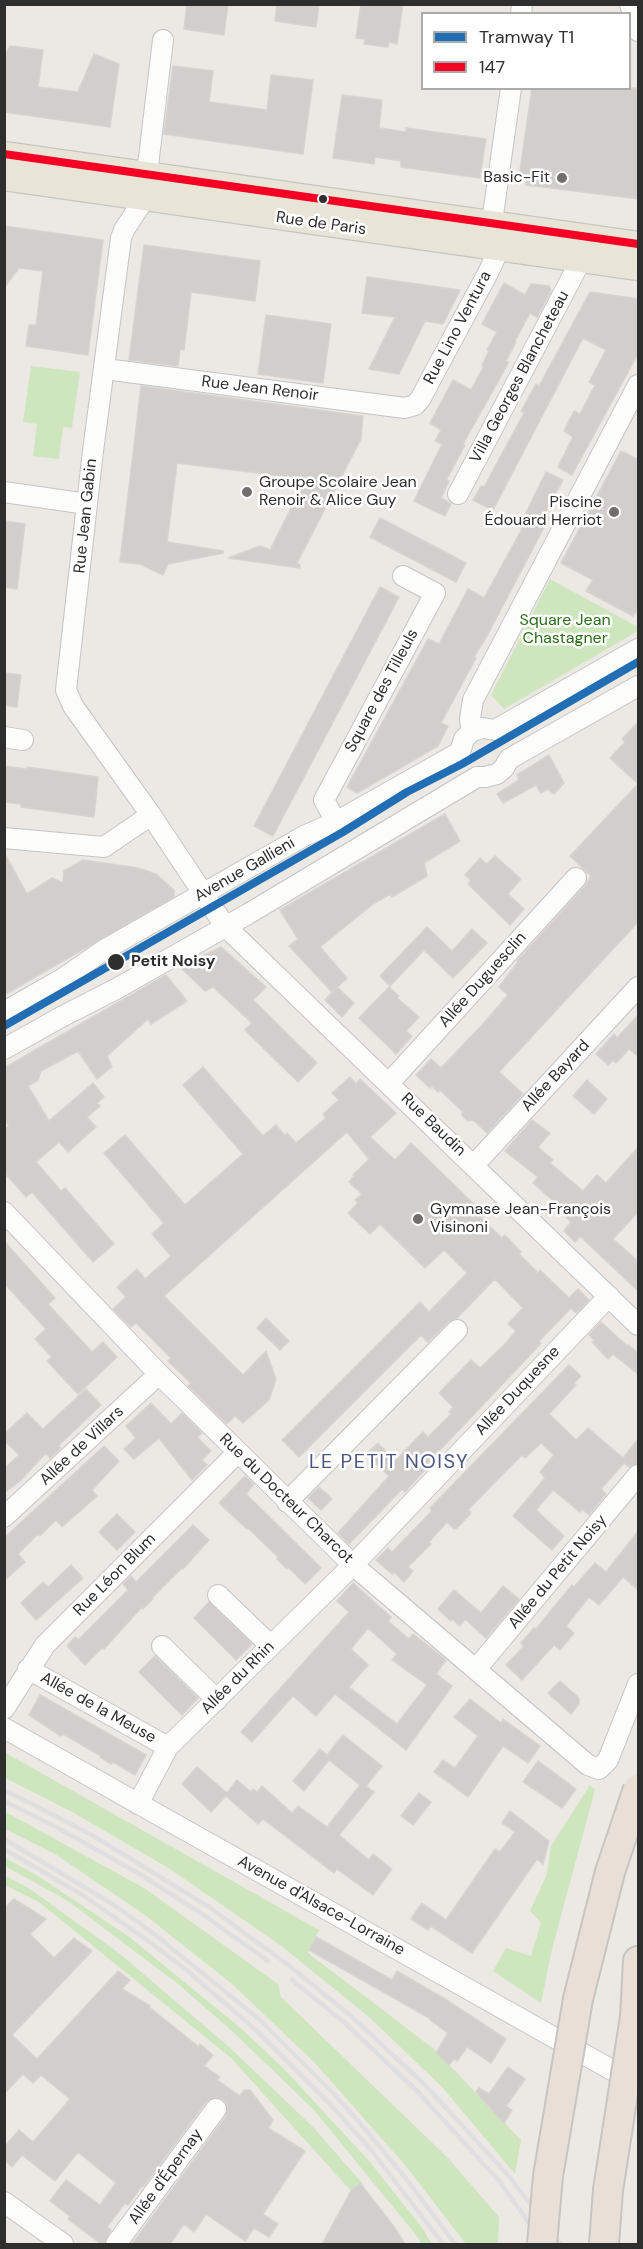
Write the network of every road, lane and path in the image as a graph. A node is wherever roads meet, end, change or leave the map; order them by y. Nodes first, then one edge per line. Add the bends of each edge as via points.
1 (630, 4) edge
2 (639, 32) edge
3 (163, 40) dead end
4 (511, 90) edge
5 (4, 154) edge
6 (147, 174) junction
7 (4, 178) edge
8 (145, 198) junction
9 (492, 222) junction
10 (639, 244) edge
11 (499, 249) junction
12 (581, 260) junction
13 (639, 268) edge
14 (105, 369) junction
15 (639, 385) edge
16 (415, 405) joint
17 (4, 492) edge
18 (458, 494) dead end
19 (87, 504) junction
20 (403, 576) dead end
21 (639, 649) edge
22 (639, 686) edge
23 (495, 730) junction
24 (472, 731) junction
25 (460, 752) junction
26 (509, 759) junction
27 (477, 777) junction
28 (151, 815) junction
29 (336, 822) junction
30 (4, 838) edge
31 (576, 878) dead end
32 (205, 893) junction
33 (225, 926) junction
34 (639, 987) edge
35 (4, 1012) edge
36 (4, 1049) edge
37 (389, 1083) junction
38 (474, 1165) junction
39 (4, 1212) edge
40 (609, 1296) junction
41 (636, 1318) edge
42 (457, 1330) dead end
43 (159, 1374) junction
44 (238, 1452) junction
45 (639, 1475) edge
46 (287, 1502) junction
47 (4, 1517) edge
48 (353, 1565) junction
49 (218, 1595) dead end
50 (270, 1645) junction
51 (162, 1646) dead end
52 (477, 1668) junction
53 (28, 1669) junction
54 (639, 1684) edge
55 (217, 1700) junction
56 (4, 1709) edge
57 (4, 1728) edge
58 (168, 1747) junction
59 (639, 1789) edge
60 (138, 1804) junction
61 (639, 1961) edge
62 (637, 2013) edge
63 (639, 2085) edge
64 (216, 2109) dead end
65 (4, 2202) edge
66 (63, 2244) edge
67 (116, 2244) edge
68 (542, 2244) edge
69 (604, 2244) edge

1 - 2 street
3 - 6 street
4 - 9 street
5 - 6 main road, Rue de Paris
6 - 9 main road, Rue de Paris
7 - 8 main road, Rue de Paris
8 - 11 main road, Rue de Paris
8 - 14 street, Rue Jean Gabin via 121,238
9 - 10 main road, Rue de Paris
11 - 12 main road, Rue de Paris
11 - 16 street, Rue Lino Ventura
12 - 13 main road, Rue de Paris
12 - 18 street, Villa Georges Blancheteau
14 - 16 street, Rue Jean Renoir via 405,408
14 - 19 street, Rue Jean Gabin
15 - 24 street via 473,700
17 - 19 street
19 - 28 street, Rue Jean Gabin via 66,690 73,706
20 - 29 street, Square des Tilleuls via 435,593 324,800
21 - 23 street
22 - 26 street
23 - 24 street
23 - 26 street via 509,746
24 - 25 street
25 - 27 street via 462,764
25 - 29 street, Avenue Gallieni
26 - 27 street via 497,774
27 - 33 street
28 - 30 street via 104,847
28 - 32 street, Rue Jean Gabin
29 - 32 street, Avenue Gallieni
31 - 37 street, Allée Duguesclin
32 - 33 street, Rue Baudin
32 - 35 street, Avenue Gallieni
33 - 36 street
33 - 37 street, Rue Baudin
34 - 38 street, Allée Bayard
37 - 38 street, Rue Baudin
38 - 40 street, Rue Baudin
39 - 43 street, Rue du Docteur Charcot
40 - 41 street, Rue Baudin
40 - 48 street, Allée Duquesne
42 - 46 street
43 - 44 street, Rue du Docteur Charcot
43 - 47 street, Allée de Villars
44 - 46 street, Rue du Docteur Charcot
44 - 53 street, Rue Léon Blum via 45,1645
45 - 52 street, Allée du Petit Noisy
46 - 48 street, Rue du Docteur Charcot
48 - 50 street, Allée du Rhin
48 - 52 street, Rue du Docteur Charcot
49 - 50 street
50 - 55 street, Allée du Rhin
51 - 55 street
52 - 54 street, Rue du Docteur Charcot via 588,1765 599,1769 608,1760
53 - 56 street, Rue Léon Blum
53 - 58 street, Allée de la Meuse
55 - 58 street, Allée du Rhin
57 - 60 street, Avenue d'Alsace-Lorraine
58 - 60 street, Allée du Rhin
59 - 68 highway, bridge via 610,1872 578,1999 548,2176
60 - 63 street, Avenue d'Alsace-Lorraine
61 - 62 highway
62 - 69 highway, bridge via 608,2190
64 - 67 street, Allée d'Épernay
65 - 66 street

